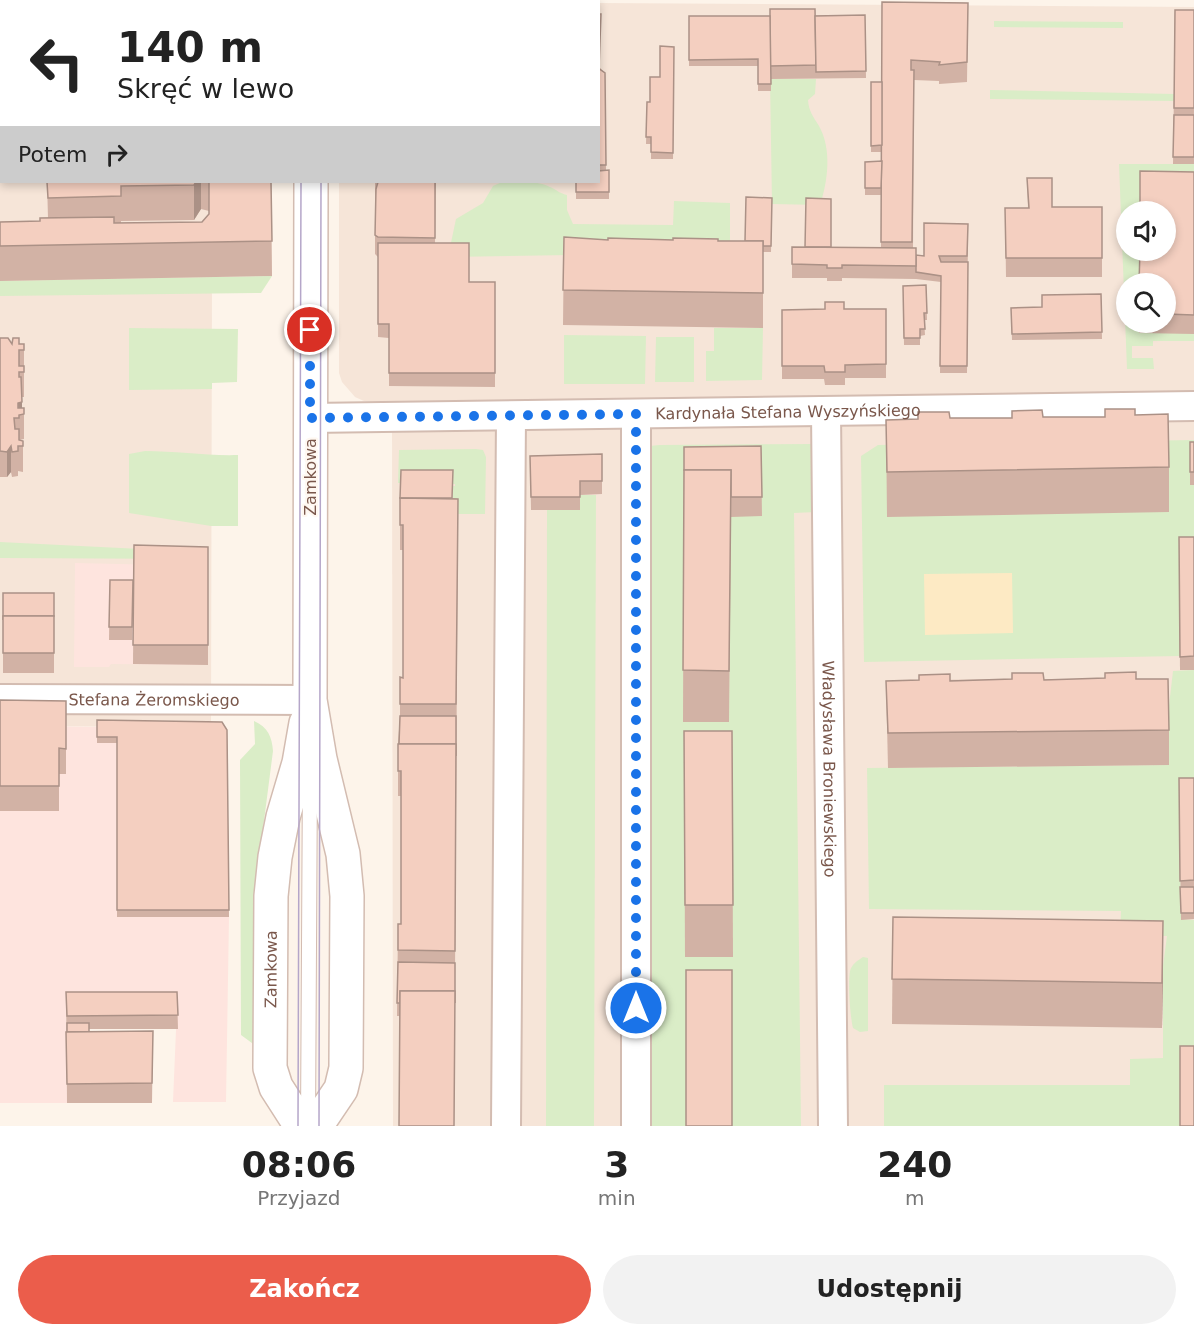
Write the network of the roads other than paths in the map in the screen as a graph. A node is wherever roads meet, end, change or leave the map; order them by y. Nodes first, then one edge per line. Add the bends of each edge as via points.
1 (311, 183) edge
2 (1194, 406) edge
3 (826, 412) junction
4 (636, 414) junction
5 (511, 416) junction
6 (310, 418) junction
7 (0, 699) edge
8 (310, 700) junction
9 (301, 1126) edge
10 (308, 1126) edge
11 (316, 1126) edge
12 (506, 1126) edge
13 (636, 1126) edge
14 (833, 1126) edge

1 - 6 street, Zamkowa
2 - 3 street, Kardynała Stefana Wyszyńskiego
3 - 4 street, Kardynała Stefana Wyszyńskiego
3 - 14 street, Władysława Broniewskiego
4 - 5 street, Kardynała Stefana Wyszyńskiego
4 - 13 street
5 - 6 street, Kardynała Stefana Wyszyńskiego
5 - 12 street
6 - 8 street, Zamkowa
7 - 8 street, Stefana Żeromskiego
8 - 9 street, Zamkowa via 275,857 271,896 270,1068 276,1087
8 - 10 lane
8 - 11 street, Zamkowa via 343,854 347,896 346,1068 341,1089

